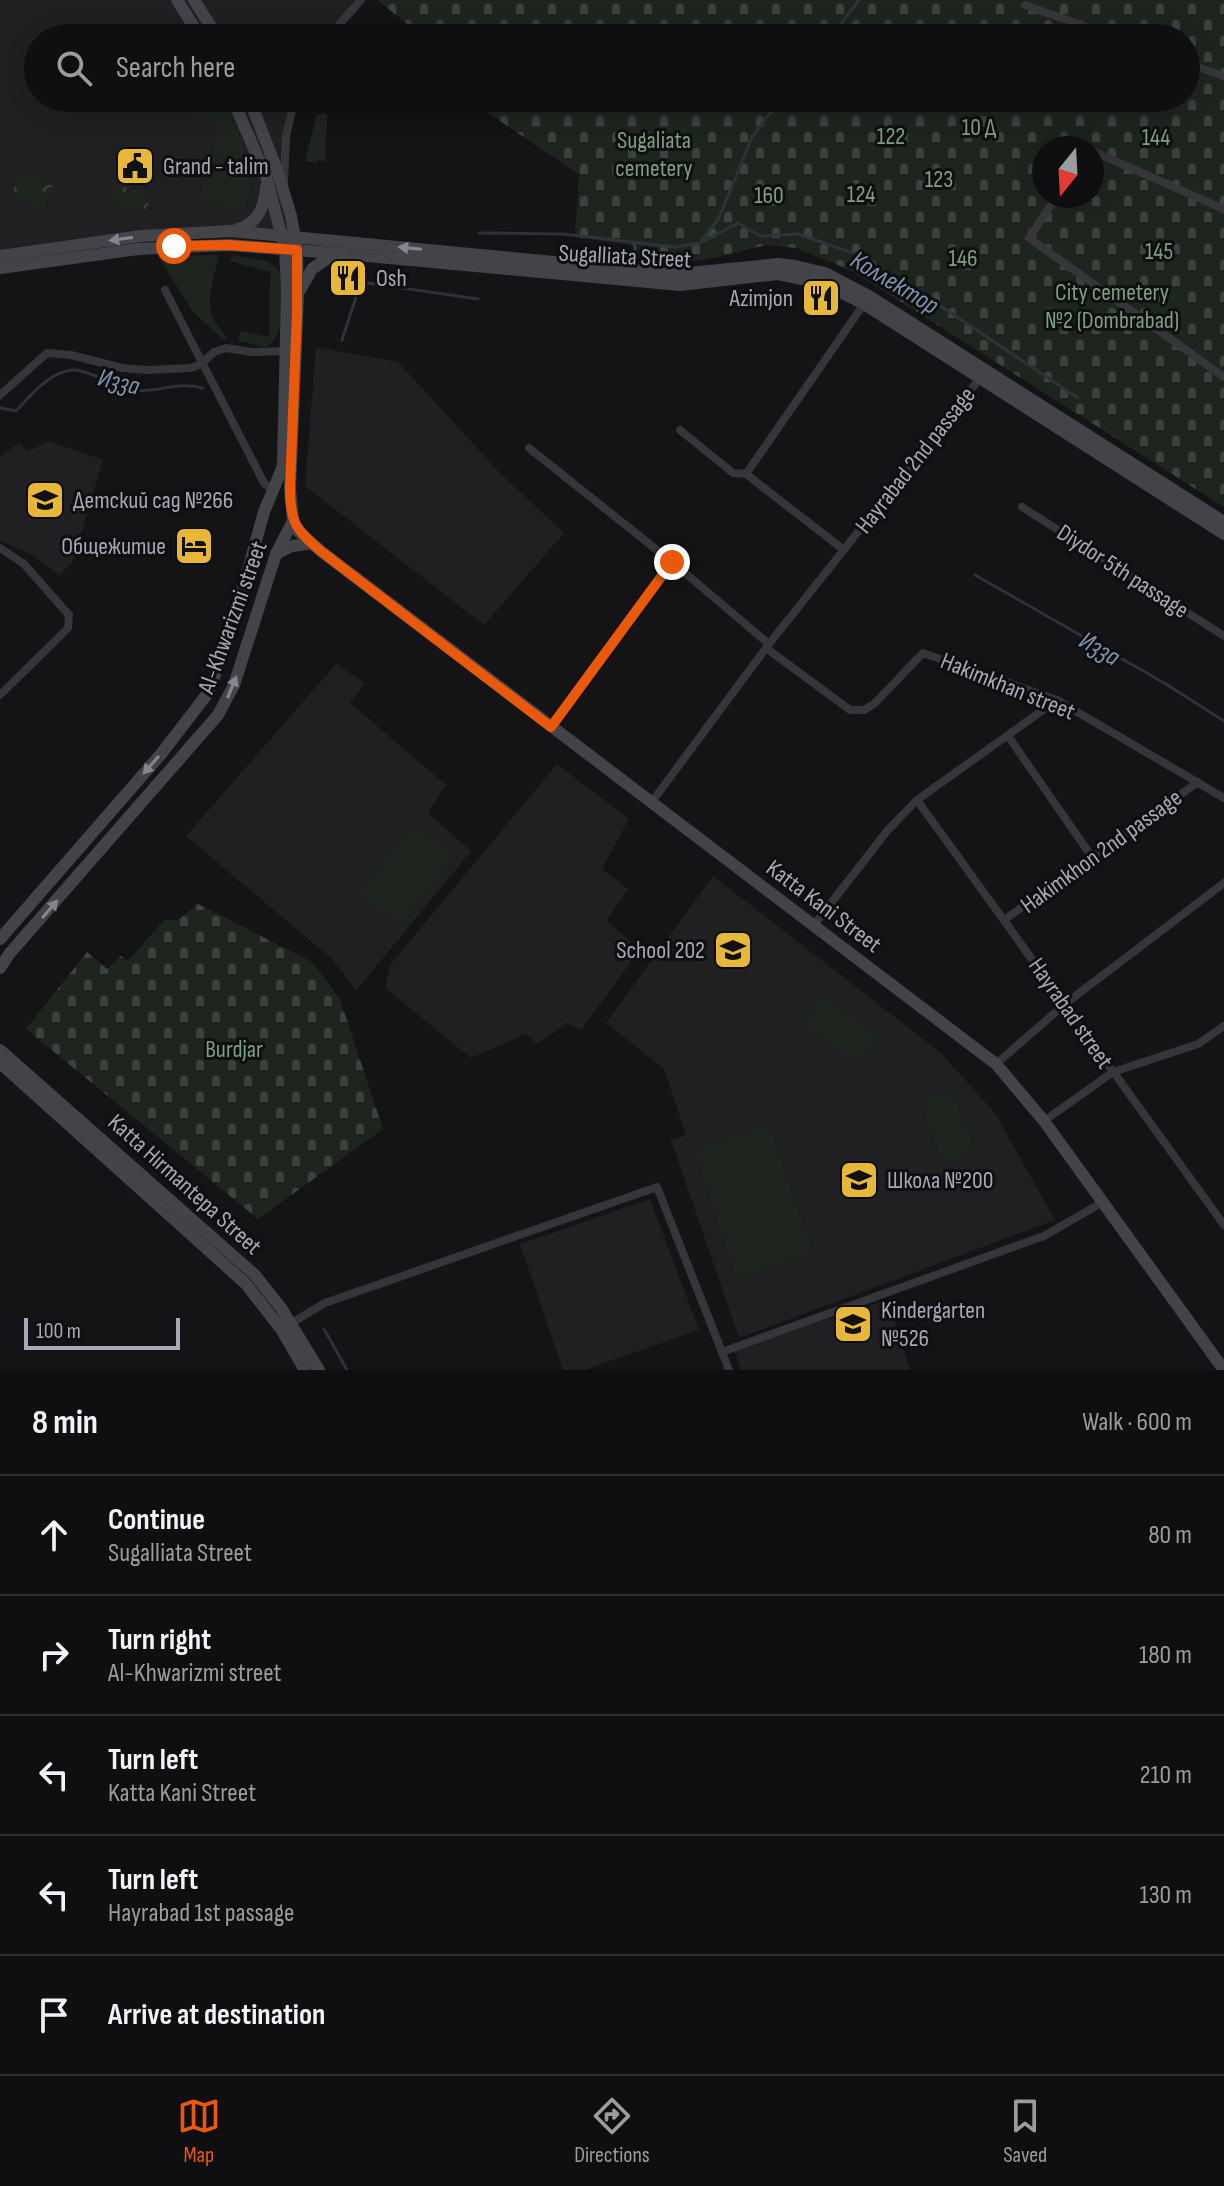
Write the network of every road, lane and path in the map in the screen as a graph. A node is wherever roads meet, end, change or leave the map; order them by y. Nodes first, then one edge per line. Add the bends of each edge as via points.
1 (177, 0) edge
2 (194, 0) edge
3 (361, 0) edge
4 (1025, 5) dead end
5 (192, 24) edge
6 (209, 24) edge
7 (340, 24) edge
8 (1078, 24) edge
9 (1200, 68) edge
10 (1224, 76) edge
11 (238, 112) edge
12 (255, 112) edge
13 (292, 112) edge
14 (1104, 156) edge
15 (266, 176) junction
16 (284, 195) junction
17 (1049, 208) edge
18 (1224, 209) edge
19 (230, 231) junction
20 (288, 235) junction
21 (291, 250) junction
22 (335, 253) junction
23 (0, 256) edge
24 (0, 268) edge
25 (165, 290) dead end
26 (298, 297) junction
27 (866, 300) junction
28 (286, 351) junction
29 (201, 364) junction
30 (982, 375) junction
31 (1224, 377) edge
32 (0, 395) edge
33 (680, 430) dead end
34 (529, 448) dead end
35 (746, 474) junction
36 (273, 490) junction
37 (267, 505) junction
38 (1022, 507) dead end
39 (262, 520) junction
40 (1224, 522) edge
41 (287, 525) junction
42 (1224, 534) edge
43 (307, 544) junction
44 (0, 548) edge
45 (844, 550) junction
46 (322, 552) junction
47 (276, 554) junction
48 (672, 562) junction
49 (1224, 636) edge
50 (768, 646) junction
51 (0, 695) edge
52 (1057, 700) junction
53 (551, 727) junction
54 (1008, 736) junction
55 (1198, 782) junction
56 (1224, 798) edge
57 (917, 800) junction
58 (651, 803) junction
59 (1092, 857) junction
60 (1224, 883) edge
61 (1004, 920) junction
62 (814, 925) junction
63 (0, 939) edge
64 (0, 968) edge
65 (1065, 1004) junction
66 (1224, 1026) edge
67 (0, 1050) edge
68 (0, 1063) edge
69 (996, 1064) junction
70 (1113, 1072) junction
71 (1044, 1121) junction
72 (1103, 1202) junction
73 (1224, 1225) edge
74 (286, 1326) junction
75 (722, 1352) junction
76 (305, 1370) edge
77 (319, 1370) edge
78 (729, 1370) edge
79 (1224, 1370) edge

1 - 5 main road
2 - 6 main road
3 - 7 street
4 - 8 street
9 - 10 street
11 - 15 main road
12 - 16 main road
13 - 16 street
14 - 18 street
15 - 19 main road via 259,216
15 - 20 main road
16 - 20 main road
17 - 31 street via 1029,238
19 - 20 main road, Sugalliata Street
19 -> 23 main road, Sugalliata Street via 141,236
20 - 21 main road
27 -> 20 main road, Sugalliata Street via 825,273 778,264 679,274
21 - 22 main road, Sugalliata Street
21 - 24 main road, Sugalliata Street via 174,246
21 - 26 main road, Al-Khwarizmi street
21 - 28 main road, Al-Khwarizmi street
22 - 26 main road via 312,269
22 - 27 main road, Sugalliata Street via 680,285 778,274
25 - 29 street
26 - 41 main road, Al-Khwarizmi street
27 - 30 main road, Sugalliata Street
27 - 35 street
28 - 29 street via 226,348
28 - 36 main road, Al-Khwarizmi street via 284,459
29 - 32 street via 122,368 47,353
29 - 36 street via 264,483
30 - 40 main road, Sugalliata Street
30 - 42 main road, Sugalliata Street
30 - 45 street, Hayrаbаd 2nd passage
33 - 35 street, Hayrаbаd 2nd passage via 733,473
34 - 48 street
35 - 45 street, Hayrаbаd 2nd passage
36 - 37 main road, Al-Khwarizmi street
37 - 39 main road, Al-Khwarizmi street
37 - 41 main road via 279,501
38 - 49 street, Diydor 5th passage
39 - 41 main road via 266,529
39 -> 63 main road, Al-Khwarizmi street via 226,648 203,701
41 - 43 main road
41 - 46 main road
41 - 47 main road, Al-Khwarizmi street
43 - 46 main road
43 - 47 main road
44 - 51 street via 24,564 69,615 68,628
45 - 50 street, Hayrаbаd 2nd passage
46 - 53 main road, Katta Kani Street
64 -> 47 main road, Al-Khwarizmi street via 218,715 234,685
48 - 50 street
48 - 53 street
50 - 52 street, Hakimkhаn street via 850,710 874,704 923,653
50 - 58 street, Hayrаbаd 2nd passage
52 - 54 street
52 - 55 street, Hakimkhаn street
53 - 58 main road, Katta Kani Street
54 - 57 street
54 - 59 street
55 - 56 street, Hakimkhаn street
55 - 59 street, Hakimkhon 2nd passage
57 - 61 street, Hayrabad street
57 - 62 street
58 - 62 main road, Katta Kani Street
59 - 61 street, Hakimkhon 2nd passage
60 - 65 street
61 - 65 street, Hayrabad street
62 - 69 main road, Katta Kani Street
65 - 69 street
65 - 70 street, Hayrabad street
66 - 70 street via 1198,1044
67 - 74 main road, Katta Hirmаntepa Street via 238,1259 269,1291
68 - 74 main road, Katta Hirmаntepa Street
69 - 71 main road, Katta Kani Street
70 - 71 street
70 - 73 street, Hayrabad street
71 - 72 main road, Katta Kani Street
72 - 75 street via 1044,1236
72 - 79 main road, Katta Kani Street
74 - 75 street via 325,1303 657,1187
74 - 76 main road, Katta Hirmаntepa Street
74 - 77 main road, Katta Hirmаntepa Street
75 - 78 street

